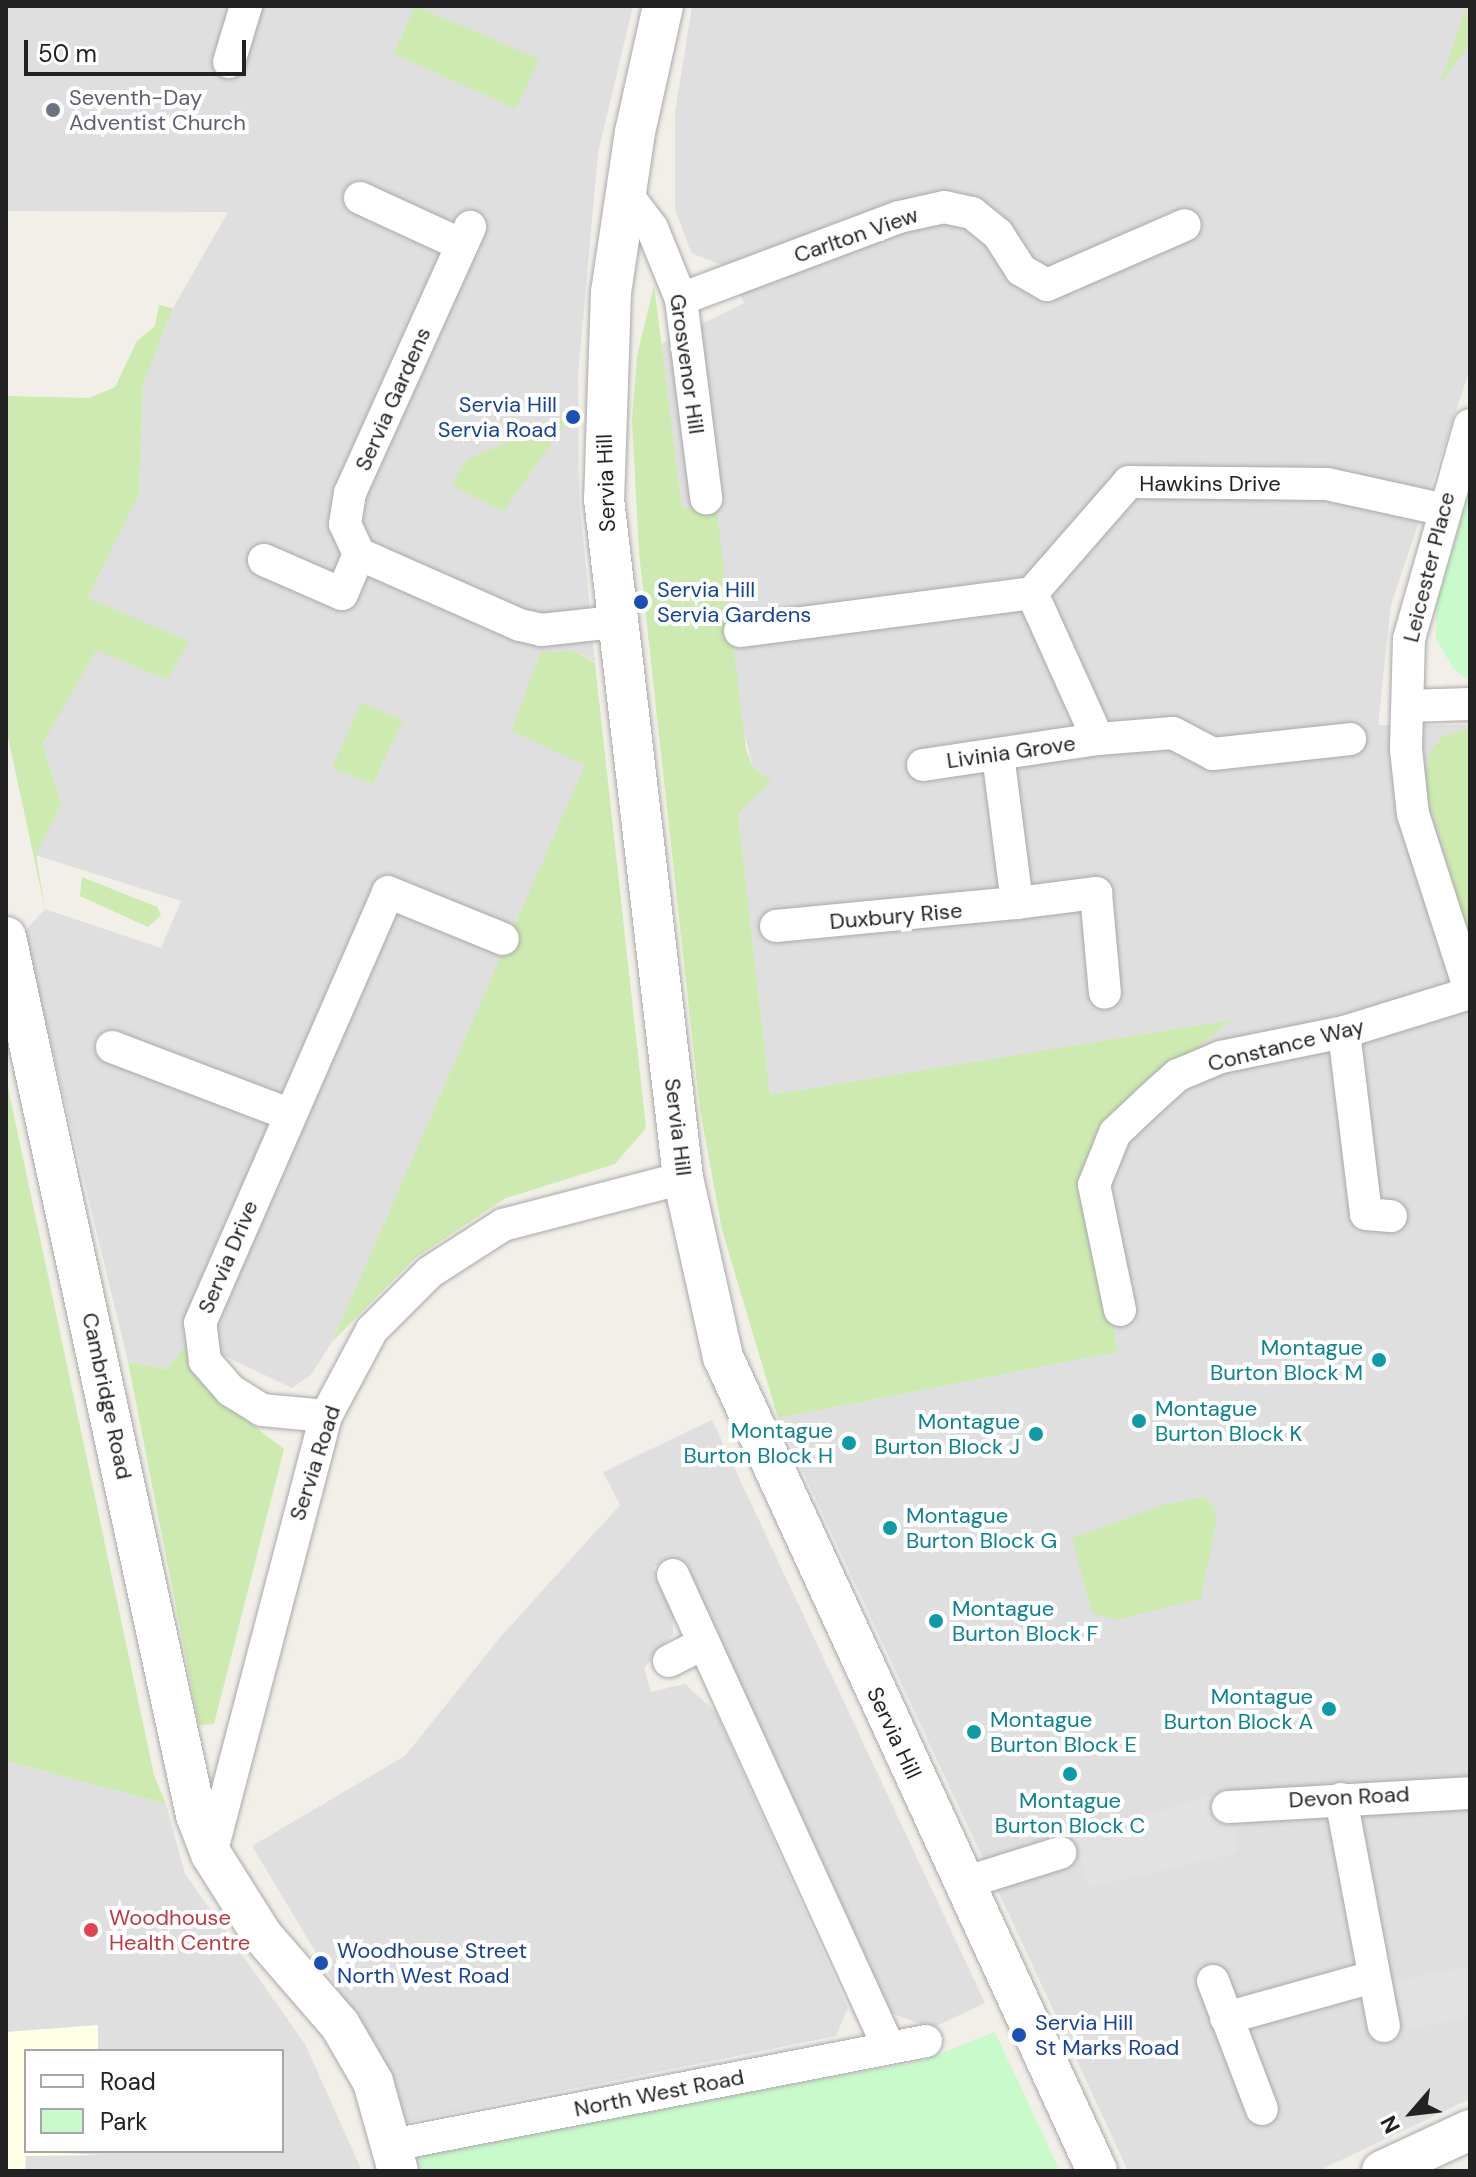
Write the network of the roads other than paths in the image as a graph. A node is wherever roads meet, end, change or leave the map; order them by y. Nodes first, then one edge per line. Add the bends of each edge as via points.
1 (246, 6) edge
2 (663, 6) edge
3 (229, 62) dead end
4 (627, 195) junction
5 (360, 198) dead end
6 (1185, 225) dead end
7 (681, 299) junction
8 (1470, 425) edge
9 (706, 498) dead end
10 (1441, 509) junction
11 (359, 554) junction
12 (264, 560) dead end
13 (1032, 593) junction
14 (615, 622) junction
15 (740, 631) dead end
16 (1470, 704) edge
17 (1408, 706) junction
18 (1098, 739) junction
19 (1350, 739) dead end
20 (998, 754) junction
21 (923, 765) dead end
22 (1017, 903) junction
23 (776, 926) dead end
24 (6, 937) edge
25 (503, 939) dead end
26 (1470, 992) edge
27 (1105, 993) dead end
28 (1344, 1032) junction
29 (112, 1047) dead end
30 (291, 1115) junction
31 (683, 1178) junction
32 (1391, 1216) dead end
33 (1120, 1310) dead end
34 (326, 1416) junction
35 (673, 1575) dead end
36 (703, 1644) junction
37 (669, 1661) dead end
38 (1470, 1793) edge
39 (1341, 1799) junction
40 (1228, 1807) dead end
41 (1060, 1853) dead end
42 (211, 1854) junction
43 (964, 1883) junction
44 (1373, 1977) junction
45 (1213, 1981) dead end
46 (1226, 2018) junction
47 (1384, 2026) dead end
48 (926, 2041) dead end
49 (889, 2048) junction
50 (1262, 2109) dead end
51 (1470, 2130) edge
52 (395, 2158) edge
53 (1097, 2171) edge
54 (1382, 2171) edge

1 - 3 street
2 - 4 street, Servia Hill
4 - 7 street, Grosvenor Hill via 658,241
4 - 14 street, Servia Hill via 611,292 603,401
5 - 11 street, Servia Gardens via 466,236 350,493 345,524
6 - 7 street, Carlton View via 1047,285 1021,270 998,234 972,213 944,207 899,217
7 - 9 street, Grosvenor Hill
8 - 10 street, Leicester Place
10 - 13 street, Hawkins Drive via 1327,484 1129,482
10 - 17 street, Leicester Place via 1409,639
11 - 12 street via 342,594
11 - 14 street via 520,625 541,630
13 - 15 street
13 - 18 street, Livinia Grove
14 - 31 street, Servia Hill
16 - 17 street
17 - 26 street, Leicester Place via 1413,814
18 - 19 street, Livinia Grove via 1173,733 1213,754
18 - 20 street, Livinia Grove
20 - 21 street, Livinia Grove
20 - 22 street
22 - 23 street, Duxbury Rise
22 - 27 street, Duxbury Rise via 1096,893
24 - 42 street, Cambridge Road via 196,1815
25 - 30 street, Servia Drive via 388,892
26 - 28 street, Constance Way
28 - 32 street via 1366,1214
28 - 33 street, Constance Way via 1221,1057 1178,1075 1115,1133 1094,1185
29 - 30 street
30 - 34 street, Servia Drive via 200,1323 205,1361 231,1391 262,1410
31 - 34 street, Servia Road via 503,1225 430,1272 372,1330
31 - 43 street, Servia Hill via 723,1357
34 - 42 street, Servia Road
35 - 36 street
36 - 37 street
36 - 49 street
38 - 39 street, Devon Road
39 - 40 street, Devon Road
39 - 44 street
41 - 43 street
42 - 52 street, Cambridge Road via 262,1935 340,2025 373,2082
43 - 53 street, Servia Hill
44 - 46 street
44 - 47 street
45 - 46 street
46 - 50 street
48 - 49 street, North West Road
49 - 52 street, North West Road
51 - 54 street

